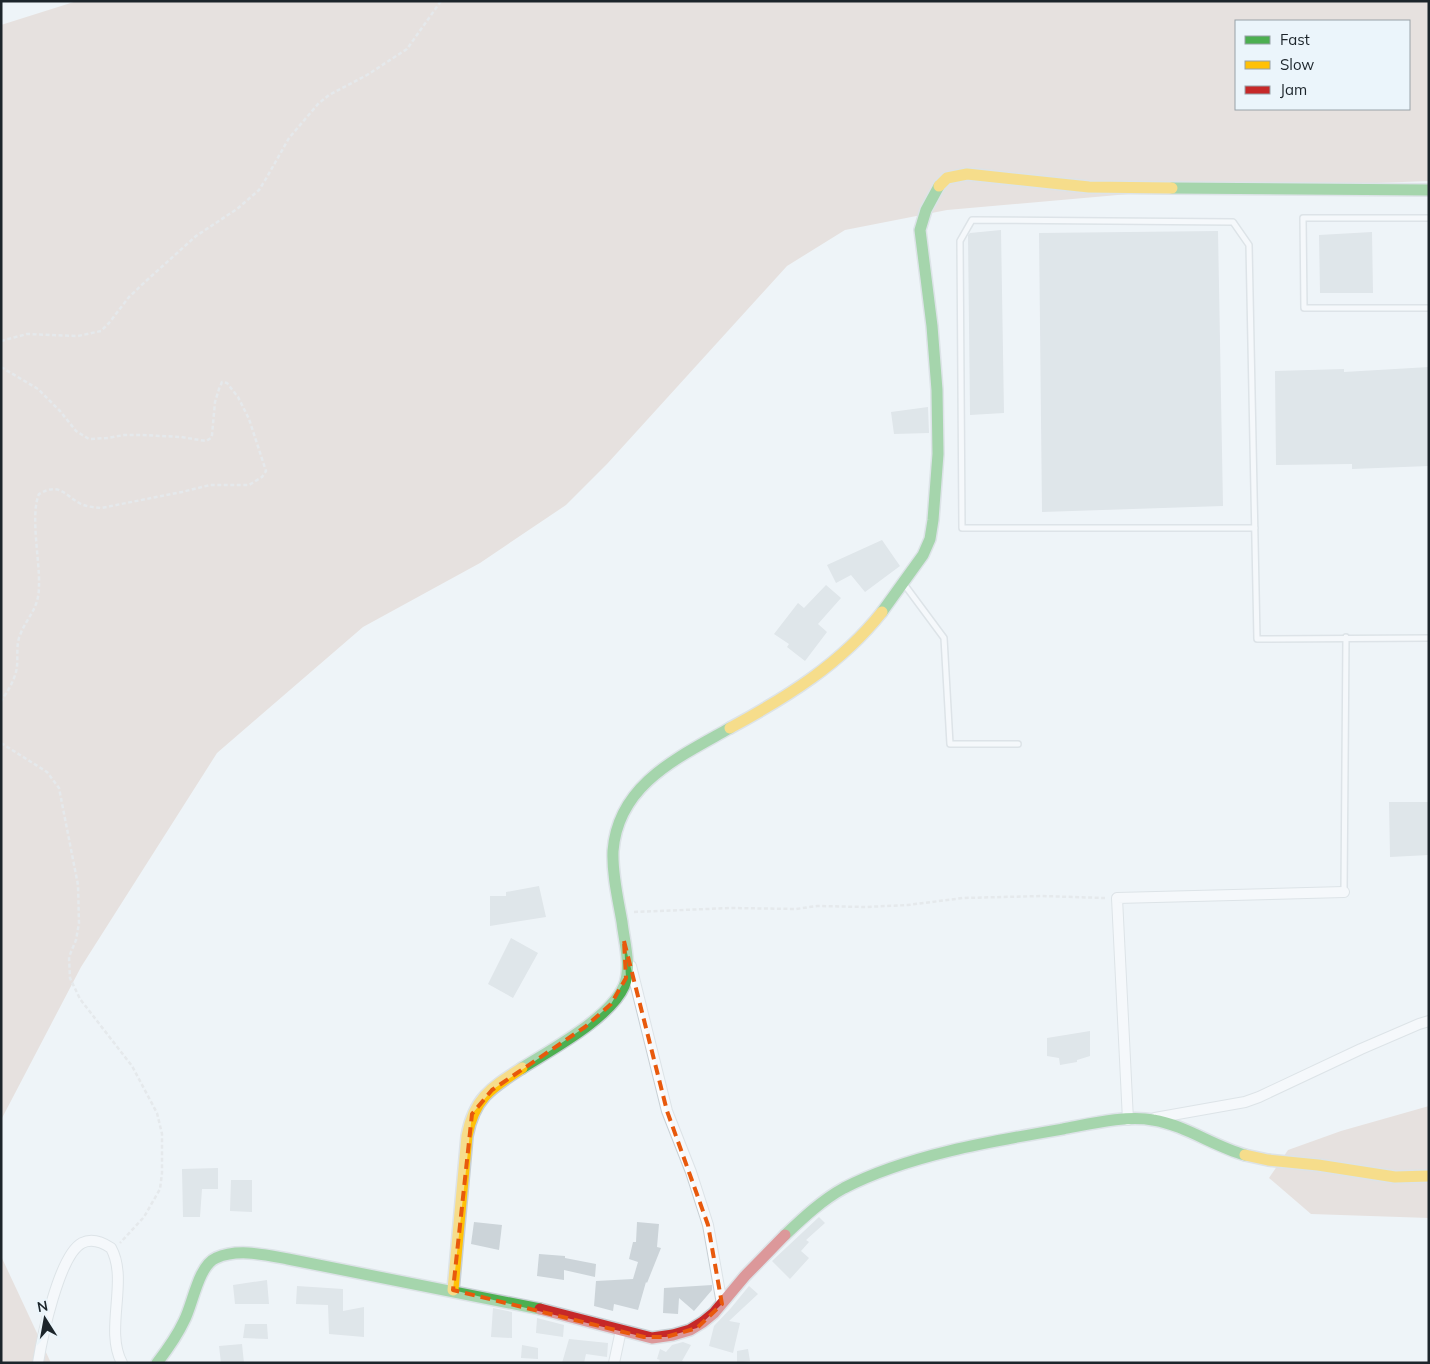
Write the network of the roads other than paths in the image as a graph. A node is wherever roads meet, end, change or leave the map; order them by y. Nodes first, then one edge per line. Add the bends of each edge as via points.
1 (1429, 190) edge
2 (1429, 218) edge
3 (1429, 308) edge
4 (1254, 528) junction
5 (904, 584) junction
6 (1346, 638) junction
7 (1429, 638) edge
8 (1018, 744) dead end
9 (1344, 892) joint
10 (624, 941) junction
11 (1429, 1021) edge
12 (1146, 1119) junction
13 (1128, 1120) junction
14 (1429, 1176) edge
15 (453, 1290) junction
16 (722, 1304) junction
17 (621, 1330) junction
18 (38, 1363) edge
19 (122, 1363) edge
20 (157, 1363) edge
21 (614, 1363) edge

1 - 5 street via 1089,187 967,174 947,179 932,197 920,230 939,420 934,508 930,539
2 - 3 lane via 1303,218 1304,308
4 - 4 lane via 1249,245 1233,222 972,220 960,241 962,528
4 - 6 lane via 1257,639
5 - 8 lane via 944,638 950,744
5 - 10 street via 862,636 824,671 791,694 660,770 635,795 618,821 614,839 613,862
6 - 7 lane
6 - 9 lane
9 - 13 street via 1118,898
10 - 15 street via 626,978 611,1004 585,1027 507,1078 483,1098 472,1114 467,1136
10 - 16 street via 666,1111 708,1225
11 - 12 street via 1360,1049 1259,1097
12 - 13 street
12 - 14 street via 1166,1123 1236,1153 1271,1161 1392,1176
13 - 16 street via 941,1153 836,1193 756,1263
15 - 17 street
15 - 20 street via 268,1256 218,1256 208,1263 182,1323
16 - 17 street via 706,1322 685,1333 652,1338
17 - 21 street
18 - 19 street via 51,1300 75,1248 86,1242 98,1241 113,1251 118,1274 116,1333

